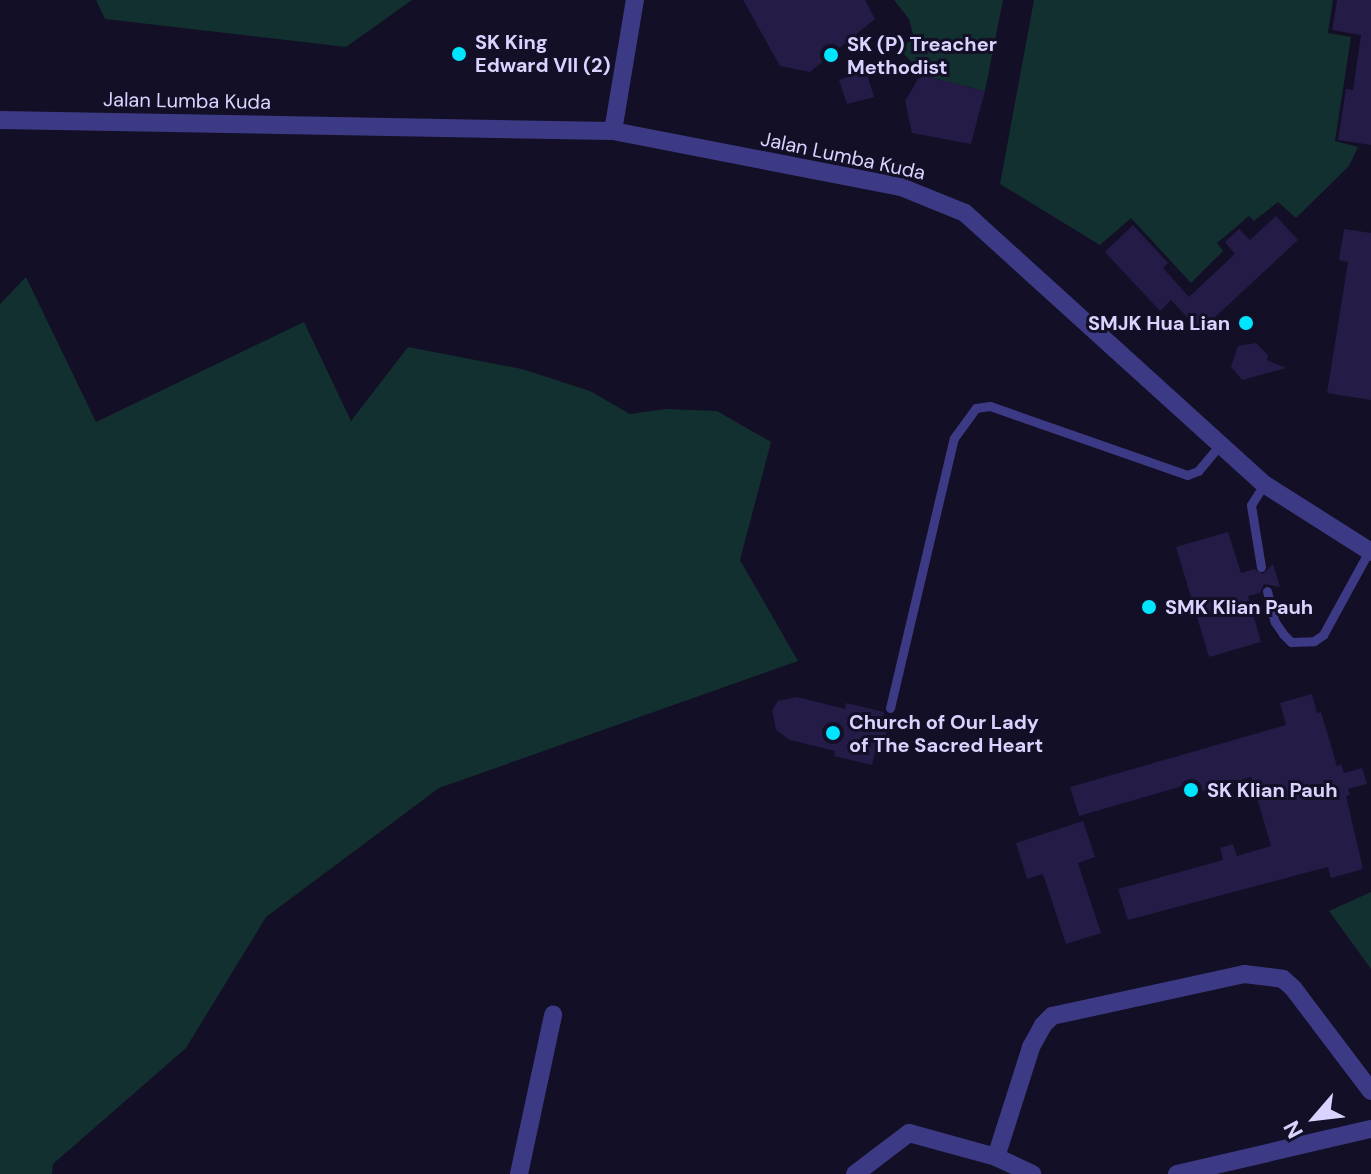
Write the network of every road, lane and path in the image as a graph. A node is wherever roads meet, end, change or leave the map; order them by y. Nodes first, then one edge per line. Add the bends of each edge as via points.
1 (635, 0) edge
2 (0, 120) edge
3 (613, 131) junction
4 (1221, 444) junction
5 (1264, 484) junction
6 (1370, 552) edge
7 (1261, 567) dead end
8 (1267, 591) dead end
9 (890, 708) dead end
10 (553, 1015) dead end
11 (1371, 1091) edge
12 (1371, 1129) edge
13 (996, 1157) junction
14 (519, 1174) edge
15 (855, 1174) edge
16 (1032, 1174) edge
17 (1177, 1174) edge

1 - 3 street
2 - 3 street, Jalan Lumba Kuda
3 - 4 street, Jalan Lumba Kuda via 901,187 965,213
4 - 5 street, Jalan Lumba Kuda
4 - 9 lane via 1198,471 1187,475 990,406 976,408 954,438
5 - 6 street, Jalan Lumba Kuda
5 - 7 lane via 1251,505
6 - 8 lane via 1323,635 1314,641 1291,642 1283,634
10 - 14 street
11 - 13 street via 1293,988 1283,979 1244,974 1052,1016 1031,1047
12 - 17 street
13 - 15 street via 909,1133
13 - 16 street

